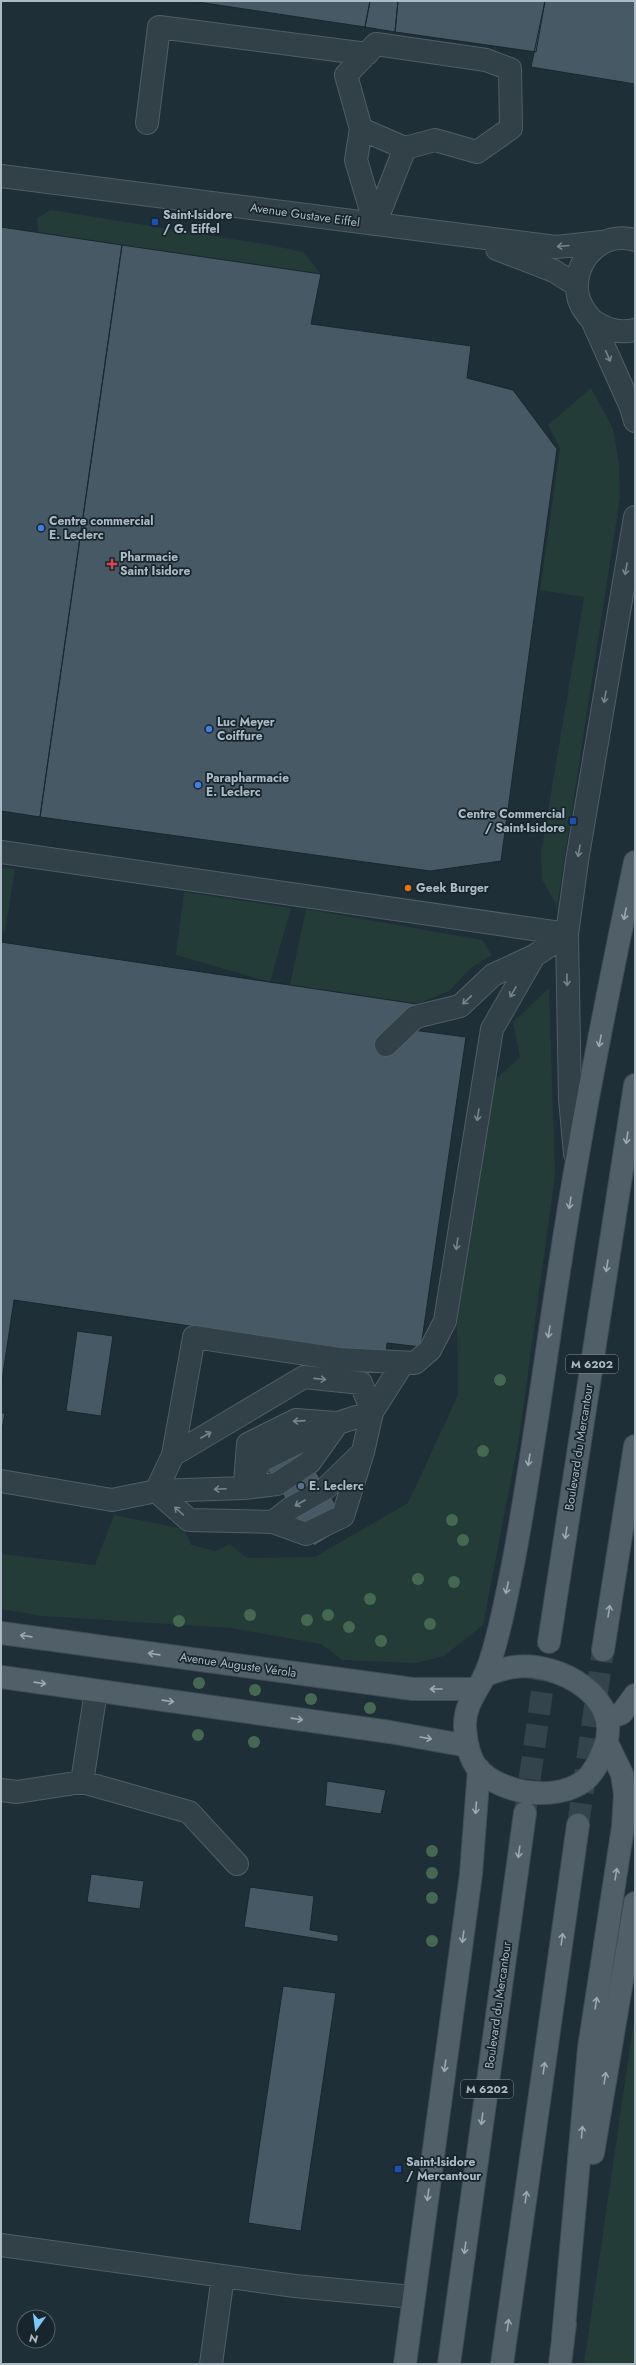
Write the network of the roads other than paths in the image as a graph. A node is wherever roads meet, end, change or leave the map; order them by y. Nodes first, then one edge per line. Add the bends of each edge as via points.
1 (367, 54) junction
2 (147, 123) dead end
3 (361, 128) junction
4 (405, 148) junction
5 (1, 176) edge
6 (374, 224) junction
7 (442, 234) junction
8 (635, 240) edge
9 (602, 242) junction
10 (576, 285) junction
11 (592, 320) junction
12 (635, 330) edge
13 (635, 421) edge
14 (635, 517) edge
15 (1, 852) edge
16 (635, 862) edge
17 (567, 934) junction
18 (534, 956) junction
19 (386, 1045) dead end
20 (635, 1085) edge
21 (576, 1165) junction
22 (403, 1363) junction
23 (372, 1412) junction
24 (635, 1446) edge
25 (363, 1452) junction
26 (173, 1455) junction
27 (1, 1481) edge
28 (156, 1491) junction
29 (273, 1522) junction
30 (1, 1633) edge
31 (549, 1642) tunnel mouth
32 (603, 1650) tunnel mouth
33 (1, 1677) edge
34 (480, 1683) junction
35 (96, 1690) junction
36 (635, 1695) edge
37 (607, 1719) junction
38 (607, 1743) junction
39 (468, 1746) junction
40 (478, 1769) junction
41 (82, 1782) junction
42 (1, 1790) edge
43 (525, 1813) tunnel mouth
44 (578, 1825) tunnel mouth
45 (236, 1864) dead end
46 (635, 1903) edge
47 (1, 2246) edge
48 (223, 2276) junction
49 (413, 2297) junction
50 (563, 2338) junction
51 (211, 2364) edge
52 (405, 2364) edge
53 (449, 2364) edge
54 (502, 2364) edge
55 (560, 2364) edge

1 - 2 street via 159,27
1 - 3 street via 346,75
1 - 4 street via 376,44 486,60 510,69 511,128 477,152 435,140
3 - 4 street
3 - 6 street via 356,160
4 - 6 street
5 - 6 street, Avenue Gustave Eiffel
6 - 7 street, Avenue Gustave Eiffel
9 -> 7 street, Avenue Gustave Eiffel via 556,247
7 - 10 street, Avenue Gustave Eiffel via 511,253 554,271
8 - 9 street, Avenue Gustave Eiffel via 616,238
9 - 10 street via 588,253 579,268
10 - 11 street via 583,310
11 - 12 street via 607,329 625,332
11 -> 13 street
14 -> 17 street
15 - 17 street
16 -> 21 main road
17 - 18 street
17 -> 21 street via 570,1099
18 -> 19 street via 494,975 460,1006 415,1017
18 -> 22 street via 492,1029 445,1321 430,1350 415,1363
20 -> 31 main road, Boulevard du Mercantour / M 6202
21 -> 34 main road via 514,1559 494,1650
22 - 23 street
22 - 26 street via 339,1359 194,1337
23 - 25 street
26 -> 23 street via 304,1377 361,1383
23 -> 28 street via 338,1423 262,1460 244,1488
32 -> 24 main road
25 -> 29 street via 326,1488 291,1508
25 - 29 street via 343,1516 306,1534
26 - 28 street
27 - 28 street via 112,1500
29 -> 28 street via 189,1520
34 -> 30 main road, Avenue Auguste Vérola via 413,1690
33 -> 35 main road
34 - 37 main road via 516,1666 536,1667 562,1674 586,1687 599,1700
34 - 39 main road via 467,1706 465,1725
35 -> 39 main road via 390,1732
35 - 41 street
36 - 37 main road via 622,1713
37 - 38 main road
38 - 40 main road via 598,1765 583,1781 563,1790 541,1793 518,1791 497,1783
50 -> 38 main road via 589,2048 623,1827 625,1794 622,1774
39 - 40 main road
40 -> 49 main road via 471,1874
41 - 42 street via 17,1792
41 - 45 street via 189,1812
43 -> 53 main road, Boulevard du Mercantour / M 6202
54 -> 44 main road
50 -> 46 main road
47 - 48 street
48 - 49 street
48 - 51 street
49 - 52 main road
50 - 55 main road

